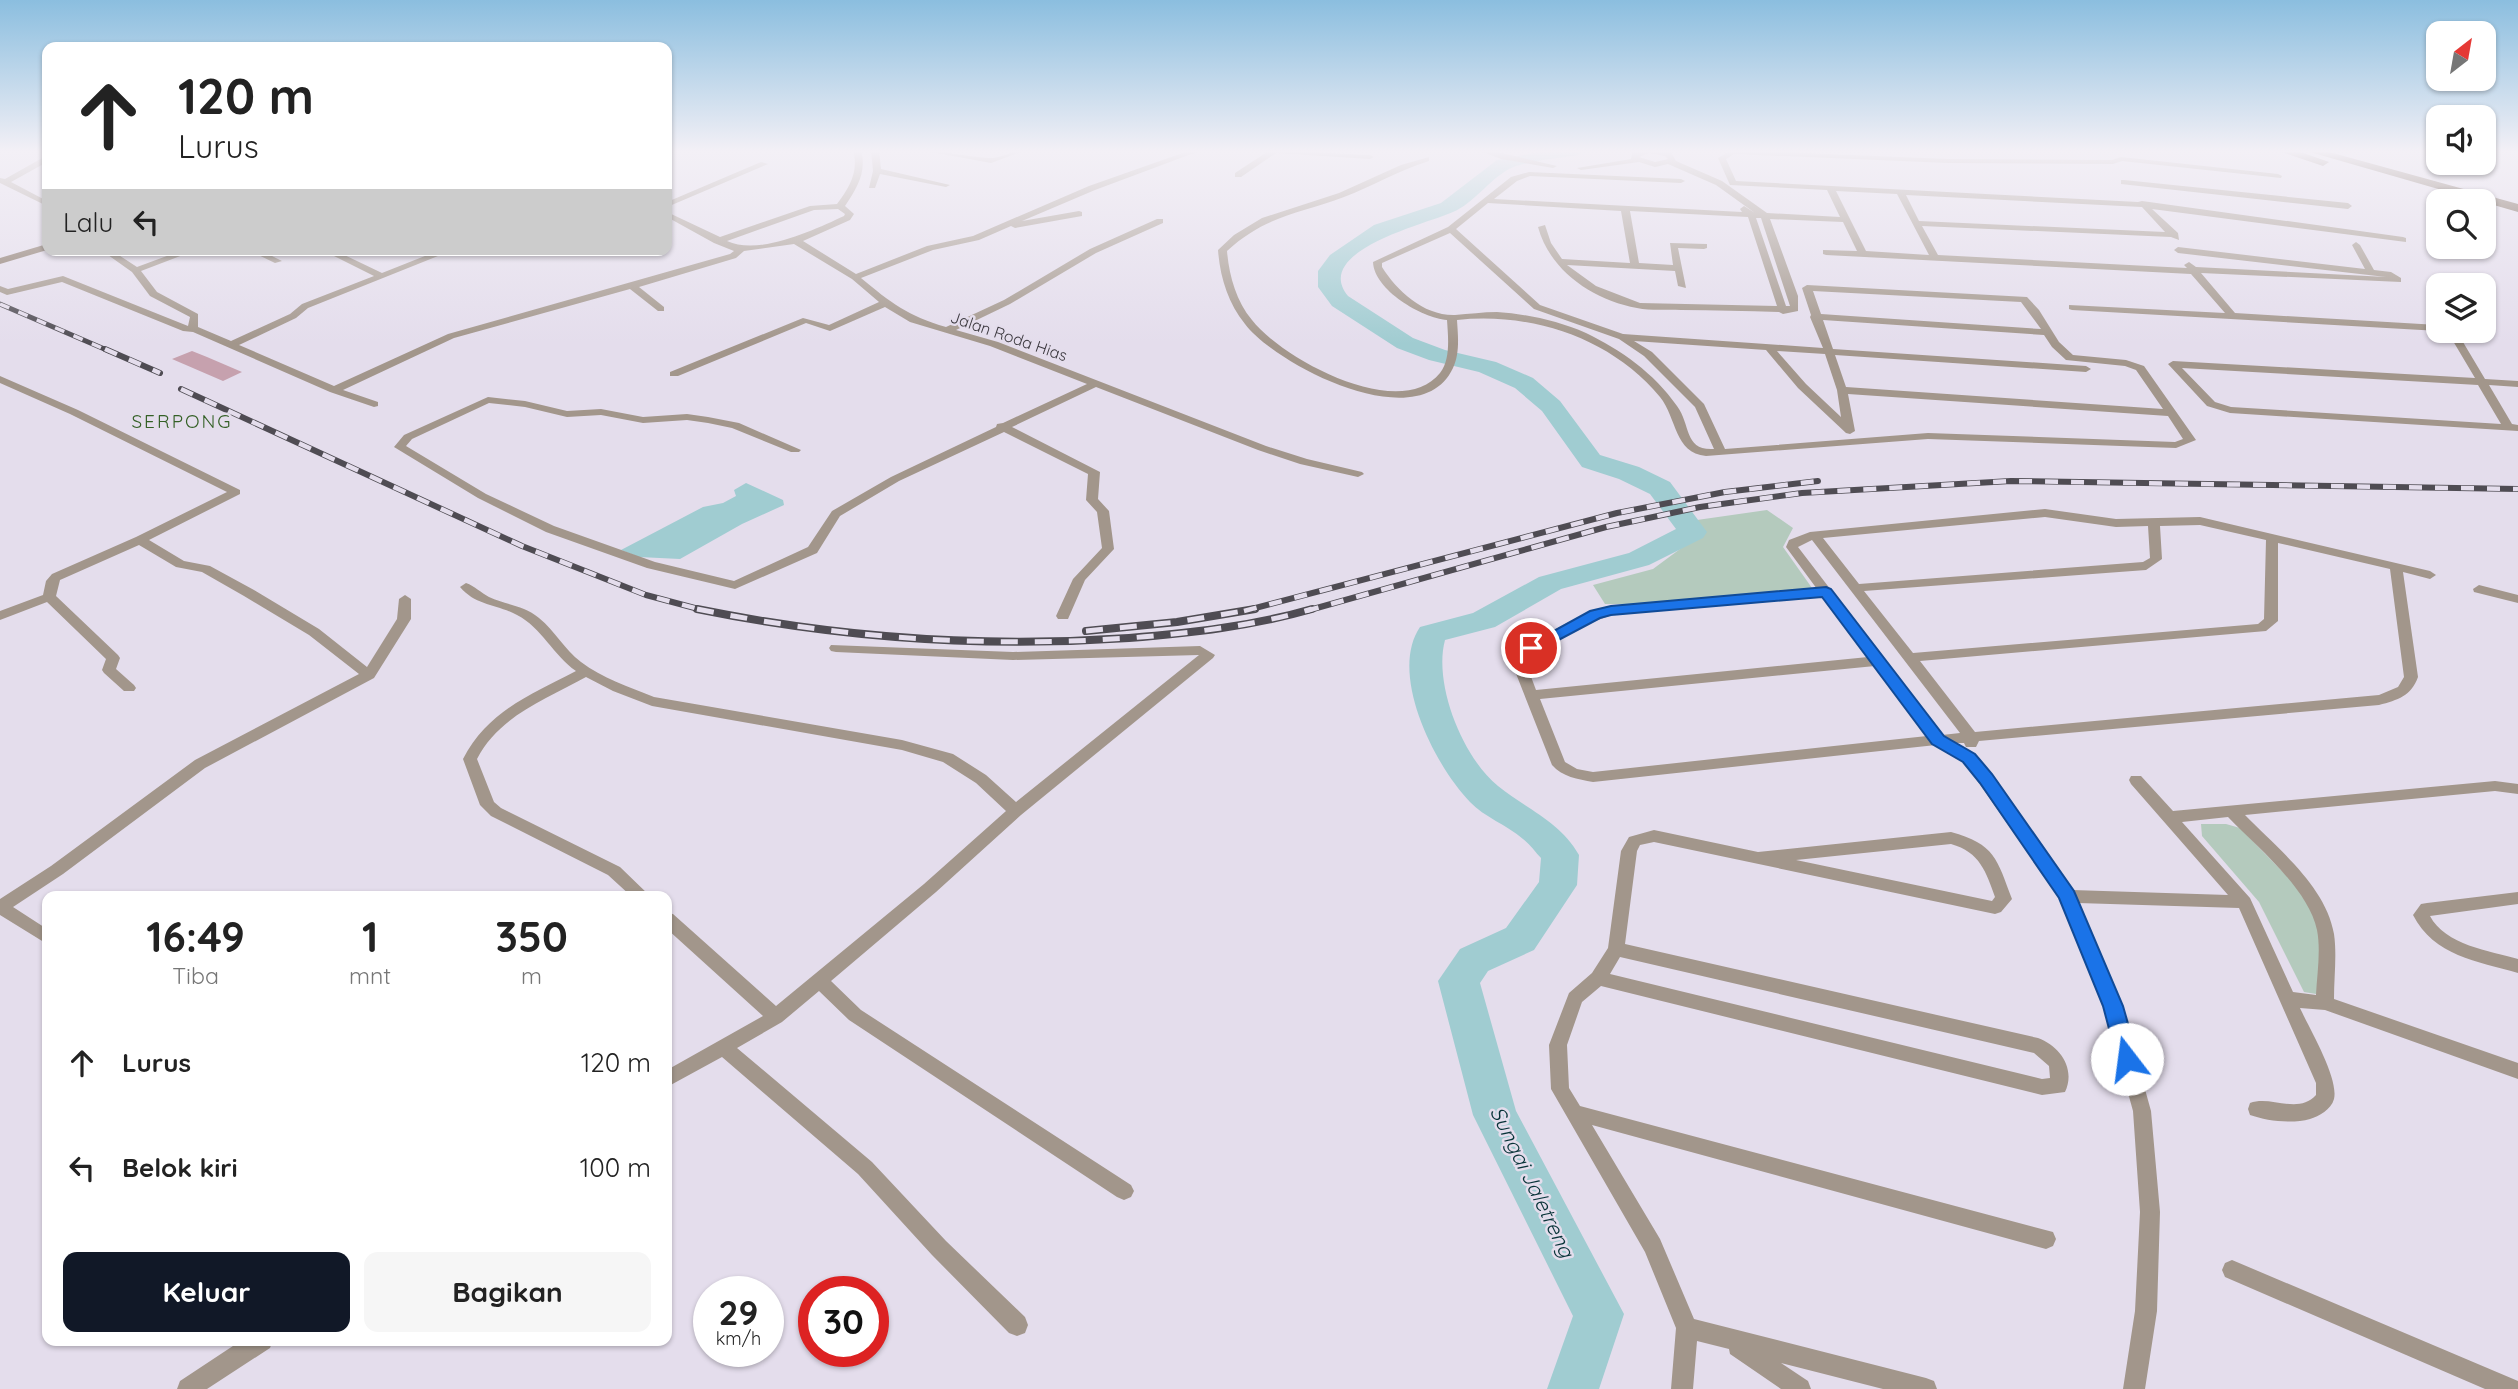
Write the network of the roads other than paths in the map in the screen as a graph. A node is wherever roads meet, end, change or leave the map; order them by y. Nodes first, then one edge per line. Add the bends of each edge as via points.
1 (793, 215) edge
2 (849, 215) edge
3 (1028, 215) edge
4 (1074, 215) edge
5 (1276, 215) edge
6 (1470, 215) edge
7 (1626, 215) edge
8 (1748, 215) edge
9 (1751, 215) junction
10 (1843, 215) edge
11 (1913, 215) edge
12 (2154, 215) edge
13 (2217, 215) edge
14 (1765, 216) junction
15 (672, 217) edge
16 (1846, 220) junction
17 (1160, 221) dead end
18 (1917, 223) junction
19 (999, 227) junction
20 (1542, 228) dead end
21 (1451, 229) junction
22 (2175, 235) junction
23 (2403, 240) dead end
24 (717, 241) junction
25 (796, 241) junction
26 (2356, 245) dead end
27 (1704, 246) dead end
28 (42, 248) edge
29 (740, 250) junction
30 (2178, 250) junction
31 (1826, 252) dead end
32 (1863, 254) junction
33 (114, 256) edge
34 (175, 256) edge
35 (266, 256) edge
36 (339, 256) edge
37 (432, 256) edge
38 (1935, 258) junction
39 (0, 261) edge
40 (278, 261) dead end
41 (1559, 262) junction
42 (1635, 266) junction
43 (1679, 268) junction
44 (136, 270) junction
45 (2193, 270) junction
46 (2371, 272) junction
47 (380, 275) junction
48 (855, 277) junction
49 (632, 286) junction
50 (1683, 286) dead end
51 (0, 289) edge
52 (885, 303) junction
53 (2072, 307) dead end
54 (662, 309) dead end
55 (1783, 311) junction
56 (2231, 314) junction
57 (1815, 317) junction
58 (1452, 318) junction
59 (2426, 327) edge
60 (195, 329) junction
61 (947, 330) junction
62 (2046, 332) junction
63 (1622, 337) junction
64 (2459, 343) edge
65 (233, 344) junction
66 (1768, 346) junction
67 (1829, 351) junction
68 (2143, 372) junction
69 (674, 374) dead end
70 (0, 379) edge
71 (2482, 382) junction
72 (1095, 384) junction
73 (2518, 384) edge
74 (334, 390) junction
75 (1842, 390) junction
76 (374, 404) dead end
77 (2172, 413) junction
78 (1001, 426) junction
79 (2513, 428) edge
80 (1849, 430) junction
81 (1857, 440) junction
82 (795, 450) dead end
83 (1721, 452) junction
84 (1358, 474) dead end
85 (2154, 524) junction
86 (1814, 535) junction
87 (2272, 537) junction
88 (140, 540) junction
89 (2396, 567) junction
90 (2430, 575) dead end
91 (466, 587) dead end
92 (1855, 588) junction
93 (2479, 589) dead end
94 (1826, 592) junction
95 (49, 597) junction
96 (405, 599) dead end
97 (2518, 599) edge
98 (0, 616) edge
99 (1063, 616) dead end
100 (836, 648) dead end
101 (1909, 658) junction
102 (1877, 661) junction
103 (587, 671) junction
104 (369, 676) junction
105 (129, 688) dead end
106 (1531, 695) junction
107 (1972, 738) junction
108 (1938, 740) junction
109 (1969, 758) junction
110 (2136, 780) dead end
111 (2518, 789) edge
112 (1016, 811) junction
113 (2231, 811) junction
114 (2171, 817) junction
115 (1757, 858) junction
116 (636, 891) edge
117 (2067, 896) junction
118 (2518, 898) edge
119 (2244, 902) junction
120 (0, 907) edge
121 (672, 923) edge
122 (42, 934) edge
123 (1616, 949) junction
124 (2518, 966) edge
125 (1598, 978) junction
126 (819, 981) junction
127 (2287, 999) junction
128 (2325, 1003) junction
129 (776, 1017) junction
130 (724, 1048) junction
131 (2518, 1071) edge
132 (672, 1076) edge
133 (2256, 1109) dead end
134 (1573, 1112) junction
135 (1124, 1191) dead end
136 (2046, 1239) dead end
137 (2232, 1270) dead end
138 (1017, 1325) dead end
139 (1687, 1328) junction
140 (1729, 1340) junction
141 (253, 1346) edge
142 (188, 1389) edge
143 (1682, 1389) edge
144 (1800, 1389) edge
145 (1927, 1389) edge
146 (2134, 1389) edge
147 (2511, 1389) edge

1 - 24 street
2 - 25 street
3 - 19 street
4 - 19 street
5 - 58 street via 1237,235 1222,250 1223,264 1233,295 1256,331 1311,370 1364,391 1414,393 1433,385 1447,369 1454,350
6 - 21 street
7 - 42 street
8 - 9 street
9 - 14 street
9 - 55 street
10 - 16 street
11 - 18 street
12 - 22 street
13 - 23 street
14 - 16 street
14 - 55 street via 1793,296 1795,309
15 - 24 street
16 - 32 street
17 - 61 street via 1093,251 1007,302
18 - 22 street
18 - 38 street
19 - 48 street via 967,241 922,250
20 - 41 street via 1545,245
21 - 58 street via 1390,254 1377,262 1377,267 1410,302 1436,316
21 - 63 street via 1537,307
22 - 30 street
24 - 29 street
25 - 29 street
25 - 48 street, Jalan Roda Hias
26 - 46 street
27 - 43 street via 1673,244
28 - 39 main road
29 - 49 street
30 - 45 street
30 - 46 street
31 - 32 street
32 - 38 street
33 - 44 street
34 - 44 street
35 - 40 street
36 - 47 street
37 - 47 street
38 - 45 street
41 - 42 street
41 - 55 street via 1597,290 1639,306
42 - 43 street
43 - 50 street
44 - 60 street via 155,298 195,317
45 - 46 street via 2398,280 2391,274
45 - 56 street
47 - 65 street via 305,306
48 - 52 street, Jalan Roda Hias
49 - 54 street
49 - 74 street via 451,336
51 - 60 street via 8,292 63,279
52 - 61 street, Jalan Roda Hias via 913,320
52 - 69 street via 830,328 806,320
53 - 56 street
56 - 59 street
57 - 62 street
57 - 62 street via 1806,291 1815,286 2013,298 2032,305
57 - 67 street
58 - 83 street via 1517,317 1579,334 1630,362 1656,387 1675,410 1690,447 1698,452
60 - 65 street
61 - 72 street, Jalan Roda Hias
62 - 68 street via 2070,358 2126,363
63 - 66 street
63 - 83 street via 1648,354 1700,406
64 - 71 street
65 - 74 street
66 - 67 street
66 - 80 street
67 - 68 street
67 - 75 street
68 - 77 street
70 - 88 street via 235,491
71 - 73 street
71 - 79 street
71 - 79 street via 2172,363 2211,404 2230,410
72 - 78 street
72 - 84 street, Jalan Roda Hias via 1304,463
74 - 76 street
75 - 77 street
75 - 80 street
77 - 81 street via 2190,437 2186,444 1928,436
78 - 82 street via 841,510 813,550 735,584 651,565 550,529 493,502 400,447 402,440 488,400 567,414 708,419
78 - 99 street via 1094,472 1091,500 1103,511 1108,549 1079,579
80 - 81 street
81 - 83 street
85 - 86 street via 2045,513
85 - 87 street via 2200,521
85 - 92 street via 2156,559 2146,566
86 - 92 street
86 - 94 street via 1797,540 1792,547
87 - 89 street
87 - 101 street via 2271,621 2261,628
88 - 95 street via 56,577
88 - 104 street via 180,564 206,569 249,593 313,632
89 - 90 street
89 - 107 street via 2411,677 2401,694 2365,702
91 - 103 street via 479,600 526,614 545,629 564,655
92 - 101 street
93 - 97 street
94 - 102 street
94 - 106 street via 1595,614 1531,648 1521,659
95 - 98 street
95 - 105 street via 113,658 110,671
96 - 104 street via 404,619
100 - 112 street via 1013,656 1200,650 1208,655
101 - 107 street
102 - 106 street
102 - 108 street
103 - 112 street via 652,701 902,744 948,758 981,779
103 - 116 street via 509,715 477,742 470,759 488,805 496,812 614,871
104 - 120 street via 200,764
106 - 108 street via 1559,765 1583,776
107 - 108 street
107 - 109 street
108 - 109 street
109 - 117 street
110 - 114 street
111 - 113 street via 2495,786
112 - 126 street
113 - 114 street
113 - 128 street via 2317,907 2325,928
114 - 119 street
115 - 115 street via 1995,908 2004,899 1986,854 1969,842 1951,838
115 - 123 street via 1654,836 1635,841 1629,851
117 - 119 street
117 - 146 street via 2113,1006 2142,1111 2150,1263
118 - 124 street via 2427,909 2421,915 2425,928 2439,938
119 - 127 street
120 - 122 street
121 - 129 street
123 - 125 street
123 - 125 street via 2038,1046 2053,1054 2061,1069 2057,1086 2042,1087
125 - 134 street via 1575,998 1558,1045 1560,1089
126 - 129 street
126 - 135 street via 855,1015
127 - 128 street
127 - 133 street via 2325,1083 2325,1098 2314,1110 2301,1113
128 - 131 street
129 - 130 street
130 - 132 street
130 - 138 street via 865,1168
134 - 136 street
134 - 139 street via 1653,1246
137 - 147 street
139 - 140 street
139 - 143 street
140 - 144 street
140 - 145 street
141 - 142 street

